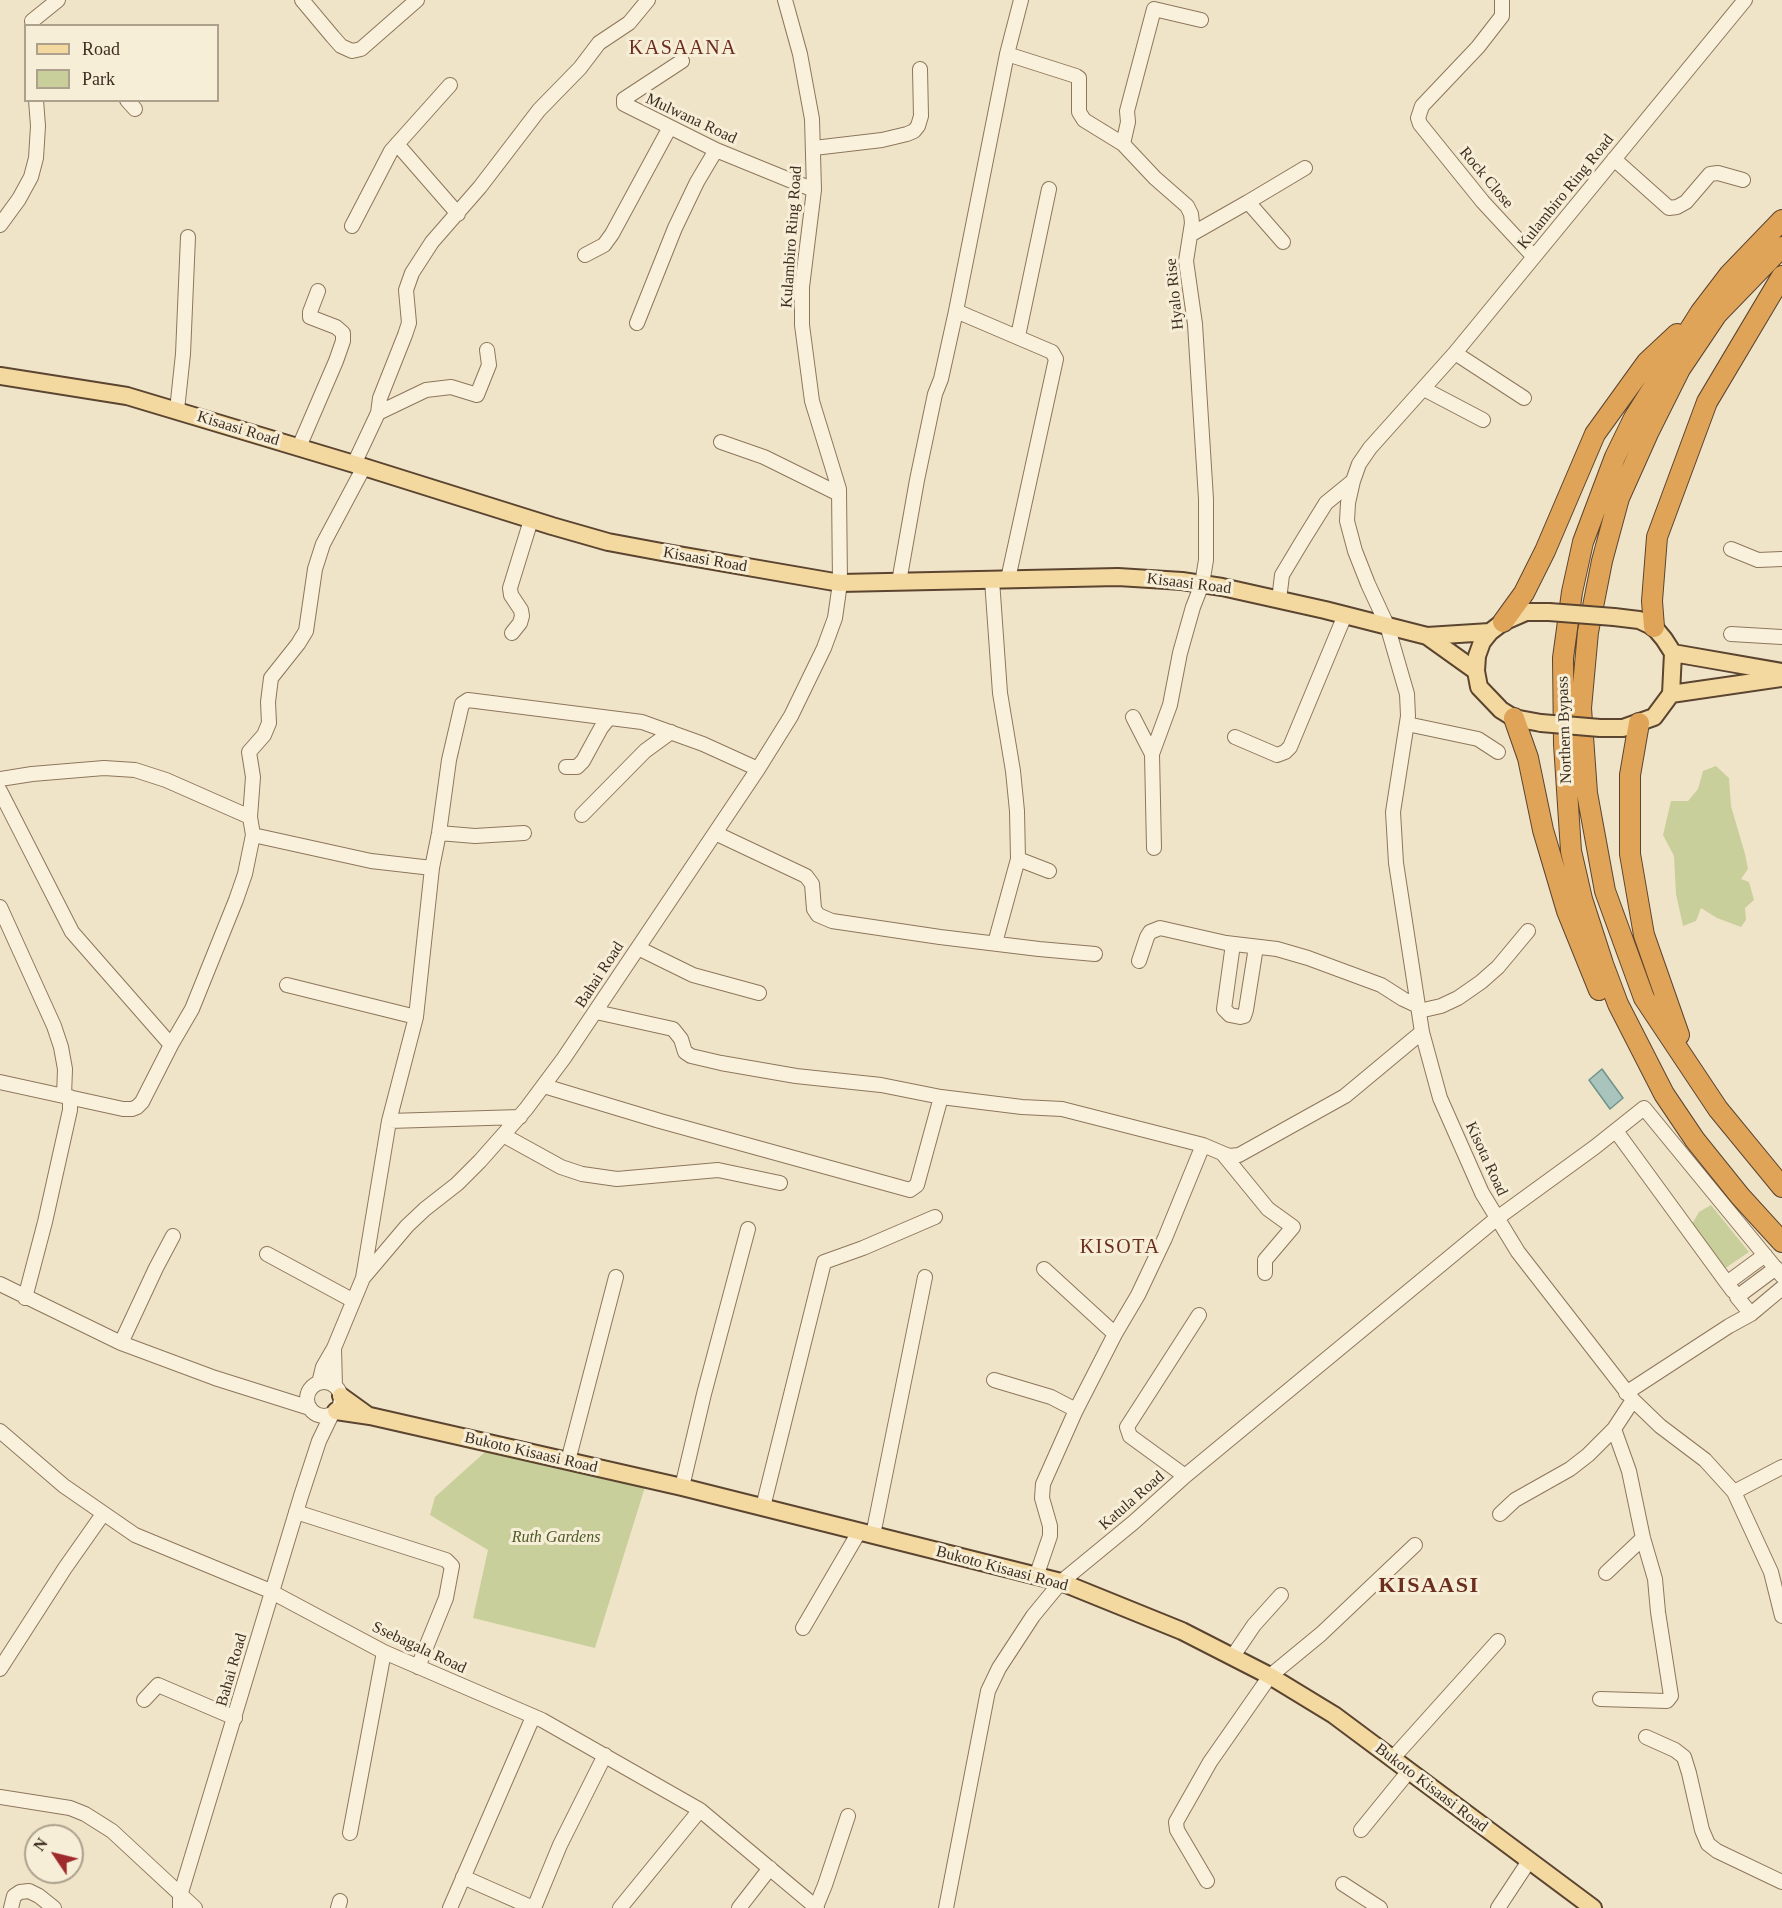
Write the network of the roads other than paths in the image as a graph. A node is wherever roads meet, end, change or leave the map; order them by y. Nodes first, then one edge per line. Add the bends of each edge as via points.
1 (58, 0) edge
2 (302, 0) edge
3 (417, 0) edge
4 (648, 0) edge
5 (784, 0) edge
6 (1021, 0) edge
7 (1502, 0) edge
8 (1744, 0) edge
9 (1201, 20) dead end
10 (33, 24) edge
11 (1007, 54) junction
12 (682, 61) dead end
13 (920, 69) dead end
14 (450, 85) dead end
15 (36, 102) edge
16 (670, 127) junction
17 (397, 144) junction
18 (1123, 144) junction
19 (814, 148) junction
20 (716, 150) junction
21 (1614, 159) junction
22 (1305, 168) dead end
23 (1743, 180) dead end
24 (1049, 189) dead end
25 (814, 190) junction
26 (1248, 202) junction
27 (458, 214) junction
28 (1782, 220) edge
29 (0, 225) edge
30 (352, 226) dead end
31 (1190, 235) junction
32 (188, 237) dead end
33 (1283, 242) dead end
34 (1782, 247) edge
35 (585, 255) dead end
36 (1534, 257) junction
37 (1782, 276) edge
38 (318, 291) dead end
39 (956, 311) junction
40 (1700, 313) junction
41 (637, 323) dead end
42 (1018, 336) junction
43 (487, 350) dead end
44 (1455, 353) junction
45 (0, 376) edge
46 (1424, 389) junction
47 (1524, 398) dead end
48 (177, 410) junction
49 (378, 413) junction
50 (1483, 420) dead end
51 (721, 442) dead end
52 (298, 447) junction
53 (359, 465) junction
54 (1353, 480) junction
55 (839, 494) junction
56 (531, 520) junction
57 (1731, 549) dead end
58 (1782, 559) edge
59 (1000, 580) junction
60 (899, 582) junction
61 (840, 583) junction
62 (1202, 584) junction
63 (1279, 600) junction
64 (1345, 615) junction
65 (1387, 625) junction
66 (1497, 627) junction
67 (1654, 627) junction
68 (512, 633) dead end
69 (1731, 634) dead end
70 (1427, 636) junction
71 (1782, 637) edge
72 (1672, 653) junction
73 (1476, 671) junction
74 (1782, 672) edge
75 (1782, 678) edge
76 (1671, 694) junction
77 (1133, 717) dead end
78 (609, 718) junction
79 (1514, 718) junction
80 (1639, 723) junction
81 (1407, 724) junction
82 (671, 732) junction
83 (1235, 737) dead end
84 (1498, 752) dead end
85 (1152, 754) junction
86 (566, 767) dead end
87 (758, 769) junction
88 (0, 779) edge
89 (0, 791) edge
90 (582, 815) dead end
91 (250, 817) junction
92 (439, 833) junction
93 (524, 833) dead end
94 (715, 833) junction
95 (253, 835) junction
96 (1154, 848) dead end
97 (1018, 859) junction
98 (432, 868) junction
99 (1049, 871) dead end
100 (0, 907) edge
101 (1528, 931) dead end
102 (995, 943) junction
103 (1233, 944) junction
104 (1256, 947) junction
105 (638, 948) junction
106 (1095, 954) dead end
107 (1139, 962) dead end
108 (287, 985) dead end
109 (759, 993) dead end
110 (1418, 1008) junction
111 (597, 1012) junction
112 (416, 1017) junction
113 (1422, 1032) junction
114 (171, 1045) junction
115 (0, 1082) edge
116 (544, 1086) junction
117 (1664, 1094) junction
118 (67, 1096) junction
119 (941, 1097) junction
120 (1718, 1109) junction
121 (519, 1117) junction
122 (389, 1121) junction
123 (1616, 1131) junction
124 (503, 1135) junction
125 (1203, 1145) junction
126 (1223, 1154) junction
127 (780, 1183) dead end
128 (1782, 1187) edge
129 (935, 1216) dead end
130 (1496, 1220) junction
131 (748, 1229) dead end
132 (173, 1236) dead end
133 (1782, 1242) edge
134 (267, 1254) dead end
135 (1765, 1255) junction
136 (1044, 1269) dead end
137 (1779, 1272) edge
138 (1265, 1273) dead end
139 (616, 1277) dead end
140 (925, 1277) dead end
141 (363, 1278) junction
142 (1727, 1283) junction
143 (0, 1284) edge
144 (1782, 1288) edge
145 (1737, 1297) junction
146 (25, 1298) junction
147 (352, 1300) junction
148 (1751, 1314) junction
149 (1199, 1315) dead end
150 (1115, 1334) junction
151 (121, 1343) junction
152 (334, 1348) junction
153 (994, 1380) dead end
154 (315, 1387) junction
155 (1629, 1397) junction
156 (280, 1398) junction
157 (336, 1402) junction
158 (1076, 1410) junction
159 (312, 1411) junction
160 (1614, 1429) junction
161 (0, 1431) edge
162 (319, 1441) junction
163 (568, 1461) junction
164 (1782, 1467) edge
165 (1185, 1476) junction
166 (681, 1487) junction
167 (1734, 1492) junction
168 (763, 1507) junction
169 (296, 1512) junction
170 (103, 1514) junction
171 (1500, 1514) dead end
172 (866, 1533) junction
173 (1643, 1538) junction
174 (1415, 1545) dead end
175 (1777, 1571) edge
176 (1606, 1573) dead end
177 (1037, 1574) junction
178 (1061, 1582) junction
179 (272, 1592) junction
180 (1281, 1595) dead end
181 (1782, 1616) edge
182 (803, 1628) dead end
183 (1498, 1641) dead end
184 (384, 1652) junction
185 (1233, 1656) junction
186 (418, 1667) junction
187 (0, 1669) edge
188 (1270, 1676) junction
189 (1600, 1699) dead end
190 (144, 1700) dead end
191 (533, 1717) junction
192 (235, 1718) junction
193 (1646, 1737) dead end
194 (605, 1755) junction
195 (1392, 1759) junction
196 (1409, 1771) junction
197 (0, 1797) edge
198 (700, 1810) junction
199 (848, 1816) dead end
200 (1361, 1830) dead end
201 (350, 1833) dead end
202 (1528, 1861) junction
203 (770, 1868) junction
204 (463, 1877) junction
205 (1207, 1881) dead end
206 (1782, 1881) edge
207 (1343, 1884) dead end
208 (180, 1902) edge
209 (817, 1907) edge
210 (11, 1908) edge
211 (54, 1908) edge
212 (195, 1908) edge
213 (450, 1908) edge
214 (533, 1908) edge
215 (620, 1908) edge
216 (739, 1908) edge
217 (946, 1908) edge
218 (1380, 1908) edge
219 (1498, 1908) edge
220 (1593, 1908) edge

1 - 10 street
2 - 3 street via 341,46 352,51 361,49
4 - 27 street via 629,23 599,43 539,110
5 - 19 street, Kulambiro Ring Road via 800,54
6 - 11 street
7 - 36 street, Rock Close via 1502,16 1422,106 1418,118 1476,193
8 - 21 street, Kulambiro Ring Road
9 - 18 street via 1154,9 1127,111
11 - 18 street, Hyalo Rise via 1076,75 1081,82 1081,117
11 - 39 street
12 - 16 street, Mulwana Road via 624,99 630,108
13 - 19 street via 921,116 914,131 882,140
14 - 17 street
15 - 29 street via 36,159 31,177
16 - 20 street, Mulwana Road
16 - 35 street via 612,234 604,245
17 - 27 street
17 - 30 street
18 - 31 street, Hyalo Rise via 1186,206 1191,214
19 - 25 street, Kulambiro Ring Road
20 - 25 street, Mulwana Road
20 - 41 street via 675,228
21 - 23 street via 1669,208 1686,202 1710,174
21 - 36 street, Kulambiro Ring Road
22 - 26 street
24 - 42 street
25 - 55 street, Kulambiro Ring Road via 802,286 802,325 812,401
26 - 31 street
26 - 33 street
27 - 49 street via 432,242 412,273 406,290 409,323
28 - 40 highway, Northern Bypass via 1729,275
31 - 62 street, Hyalo Rise via 1186,261 1195,324 1206,499
32 - 48 street
34 - 120 highway, Northern Bypass via 1717,314 1680,369 1648,431 1619,498 1602,561 1588,632 1581,708 1587,793 1605,891 1644,998
36 - 44 street, Kulambiro Ring Road
37 - 67 highway via 1707,402 1657,537
38 - 52 street via 310,317 336,327 343,333 343,341
39 - 42 street
39 - 60 street via 926,437
40 - 66 highway via 1647,362 1595,434 1545,551 1524,592
40 - 117 highway, Northern Bypass via 1654,382 1615,457 1583,542 1563,658 1571,851 1580,890 1618,1004
42 - 59 street via 1052,352 1056,359 1024,501
43 - 49 street via 489,365 477,395 451,387 426,390
44 - 46 street, Kulambiro Ring Road
44 - 47 street
45 - 48 main road, Kisaasi Road via 127,396
46 - 50 street
46 - 54 street, Kulambiro Ring Road via 1370,448
48 - 52 main road, Kisaasi Road
49 - 53 street
51 - 55 street via 764,457
52 - 53 main road, Kisaasi Road
53 - 56 main road, Kisaasi Road
53 - 91 street via 318,561 306,631 271,678 269,723 249,752 253,777
54 - 63 street via 1326,503 1303,540 1282,575
54 - 65 street, Kisota Road via 1347,520
55 - 61 street, Kulambiro Ring Road
56 - 61 main road, Kisaasi Road via 608,542
56 - 68 street via 510,588 522,616
57 - 58 street via 1758,560
59 - 60 main road, Kisaasi Road
59 - 62 main road, Kisaasi Road via 1118,577
59 - 97 street via 1000,693 1016,801
60 - 61 main road, Kisaasi Road
61 - 87 street, Bahai Road via 835,618 824,648 791,716
62 - 63 main road, Kisaasi Road
62 - 85 street, Hyalo Rise via 1180,653 1170,705
63 - 64 main road, Kisaasi Road
64 - 65 main road, Kisaasi Road
64 - 83 street via 1290,747 1278,754
65 - 70 main road, Kisaasi Road
65 - 81 street, Kisota Road via 1407,694
66 - 67 main road, bridge via 1526,612 1614,617 1639,620
66 - 70 main road
66 - 73 main road via 1482,642
67 - 72 main road
69 - 71 street
70 - 73 main road
72 - 74 main road
72 - 76 main road
73 - 79 main road via 1479,687 1488,699
75 - 76 main road
76 - 80 main road via 1654,717
77 - 85 street
78 - 82 street via 642,722
78 - 86 street via 583,761 577,767
78 - 92 street via 465,701 459,710 449,760
79 - 80 main road, bridge via 1600,728
79 - 117 highway via 1528,758 1543,831 1566,911 1628,1048
80 - 120 highway via 1630,775 1630,854 1644,936 1675,1027
81 - 84 street via 1478,739
81 - 110 street, Kisota Road via 1393,812 1396,863
82 - 87 street
82 - 90 street via 645,751
85 - 96 street
87 - 94 street, Bahai Road
88 - 91 street via 98,769 135,770
89 - 114 street via 72,932
91 - 95 street
92 - 93 street
92 - 98 street
94 - 102 street via 806,876 812,884 814,909 825,919
94 - 105 street, Bahai Road
95 - 98 street via 371,861
95 - 114 street via 227,923 192,1009
97 - 99 street
97 - 102 street
98 - 112 street
100 - 118 street via 62,1047
101 - 110 street via 1481,982 1441,1006
102 - 106 street
103 - 104 street
103 - 104 street via 1224,1009 1240,1017 1246,1010
103 - 107 street via 1156,928 1147,937
104 - 110 street via 1331,965 1381,984
105 - 109 street via 693,975
105 - 111 street, Bahai Road
108 - 112 street
110 - 113 street, Kisota Road
111 - 116 street, Bahai Road
111 - 119 street via 673,1029 686,1052 711,1061
112 - 122 street
113 - 126 street via 1345,1096 1239,1155
113 - 130 street, Kisota Road via 1440,1098
114 - 118 street via 137,1107 123,1109
115 - 118 street
116 - 119 street via 910,1190 917,1185
116 - 121 street, Bahai Road
117 - 133 highway, Northern Bypass via 1695,1140
118 - 146 street via 70,1110
119 - 125 street via 1062,1109
120 - 128 highway, Northern Bypass
121 - 122 street
121 - 124 street, Bahai Road
122 - 141 street
123 - 130 street, Katula Road
123 - 135 street, Katula Road via 1644,1108
123 - 142 street
124 - 127 street via 561,1167 582,1174 617,1179 718,1170
124 - 141 street, Bahai Road via 457,1184 407,1226
125 - 126 street
125 - 150 street via 1165,1238
126 - 138 street via 1268,1209 1293,1227 1265,1260
129 - 168 street via 824,1262
130 - 155 street, Kisota Road
130 - 165 street, Katula Road
131 - 166 street
132 - 151 street
134 - 147 street
135 - 137 street
135 - 142 street
136 - 150 street
137 - 145 street
139 - 163 street
140 - 172 street
141 - 147 street, Bahai Road
142 - 145 street
143 - 146 street
144 - 148 street
145 - 148 street
146 - 151 street
147 - 152 street, Bahai Road
148 - 155 street
149 - 165 street via 1127,1427 1130,1436
150 - 158 street
151 - 156 street
152 - 154 street, Bahai Road
152 - 157 street, Bahai Road
153 - 158 street via 1051,1397
154 - 156 street
154 - 157 street via 325,1382
154 - 159 street, Bahai Road via 308,1396
155 - 160 street
155 - 167 street, Kisota Road via 1705,1460
156 - 159 street
157 - 159 street via 320,1415
157 - 162 street, Bahai Road
157 - 163 main road, Bukoto Kisaasi Road via 370,1416
158 - 177 street via 1043,1484 1050,1536
159 - 162 street, Bahai Road
160 - 171 street via 1570,1469 1515,1500
160 - 173 street via 1629,1471
161 - 170 street, Ssebagala Road
162 - 169 street, Bahai Road
163 - 166 main road, Bukoto Kisaasi Road
164 - 167 street
165 - 178 street, Katula Road
166 - 168 main road, Bukoto Kisaasi Road
167 - 175 street, Kisota Road
168 - 172 main road, Bukoto Kisaasi Road
169 - 179 street, Bahai Road
169 - 186 street via 446,1560 452,1566 446,1598
170 - 179 street, Ssebagala Road via 149,1542
170 - 187 street
172 - 177 main road, Bukoto Kisaasi Road
172 - 182 street
173 - 176 street
173 - 189 street via 1655,1579 1671,1696 1667,1701
174 - 188 street via 1321,1634
175 - 181 street, Kisota Road
177 - 178 main road, Bukoto Kisaasi Road
178 - 185 main road, Bukoto Kisaasi Road
178 - 217 street, Katula Road via 1006,1655 988,1691
179 - 184 street, Ssebagala Road
179 - 192 street, Bahai Road
180 - 185 street
183 - 195 street
184 - 186 street, Ssebagala Road
184 - 201 street
185 - 188 main road, Bukoto Kisaasi Road
186 - 191 street, Ssebagala Road
188 - 195 main road, Bukoto Kisaasi Road via 1334,1715
188 - 205 street via 1210,1762 1176,1822
190 - 192 street via 158,1684
191 - 194 street, Ssebagala Road
191 - 204 street
192 - 208 street, Bahai Road
193 - 206 street via 1684,1757 1708,1844
194 - 198 street, Ssebagala Road
194 - 214 street
195 - 196 main road, Bukoto Kisaasi Road
196 - 200 street
196 - 202 main road, Bukoto Kisaasi Road
197 - 208 street via 85,1814 112,1831
198 - 203 street, Ssebagala Road
198 - 215 street
199 - 209 street
202 - 219 street
202 - 220 main road, Bukoto Kisaasi Road
203 - 209 street, Ssebagala Road
203 - 216 street
204 - 213 street
204 - 214 street
207 - 218 street
208 - 212 street
210 - 211 street via 14,1896 28,1891

